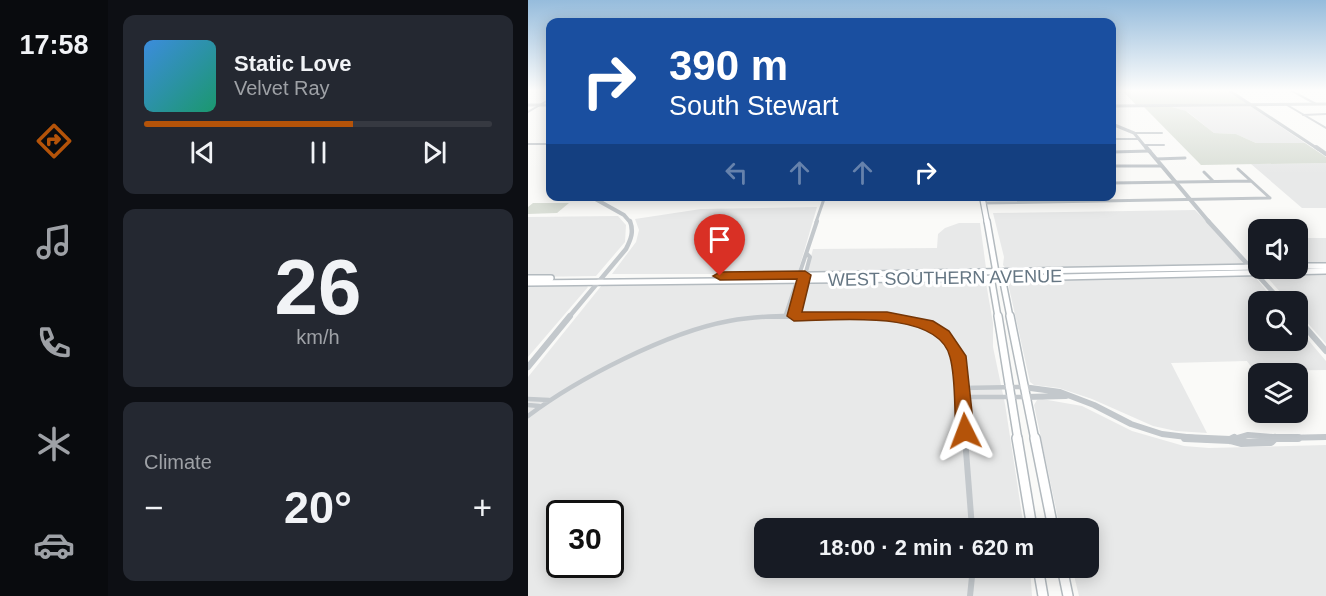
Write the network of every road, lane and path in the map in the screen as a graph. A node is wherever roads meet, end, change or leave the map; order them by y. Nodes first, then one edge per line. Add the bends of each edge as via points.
1 (1273, 119) edge
2 (1309, 119) edge
3 (1116, 126) edge
4 (1326, 127) edge
5 (1134, 133) junction
6 (1162, 133) dead end
7 (1116, 139) edge
8 (1139, 139) junction
9 (528, 144) edge
10 (546, 144) edge
11 (1164, 145) dead end
12 (1145, 146) junction
13 (1150, 151) junction
14 (1116, 152) edge
15 (1326, 154) edge
16 (1185, 158) dead end
17 (1156, 159) junction
18 (1116, 166) edge
19 (1162, 166) junction
20 (1238, 169) dead end
21 (1204, 172) dead end
22 (1213, 181) junction
23 (1251, 181) junction
24 (1175, 182) junction
25 (1116, 183) edge
26 (1116, 199) edge
27 (1190, 199) junction
28 (599, 201) edge
29 (823, 201) edge
30 (983, 201) edge
31 (1248, 261) edge
32 (1308, 266) edge
33 (1326, 266) edge
34 (1174, 269) junction
35 (1248, 269) edge
36 (1123, 270) junction
37 (1248, 270) edge
38 (1308, 270) edge
39 (1326, 271) edge
40 (996, 275) junction
41 (1130, 275) junction
42 (1079, 277) junction
43 (801, 278) junction
44 (1264, 279) edge
45 (601, 280) junction
46 (528, 281) edge
47 (1273, 291) edge
48 (794, 316) junction
49 (785, 317) junction
50 (1308, 330) edge
51 (1326, 351) edge
52 (528, 367) edge
53 (1009, 387) junction
54 (1023, 387) junction
55 (962, 388) junction
56 (1066, 396) junction
57 (963, 397) junction
58 (1011, 397) junction
59 (1025, 397) junction
60 (528, 399) edge
61 (550, 400) junction
62 (528, 405) edge
63 (540, 406) junction
64 (528, 416) edge
65 (1326, 437) edge
66 (1275, 438) joint
67 (1230, 440) joint
68 (971, 518) edge
69 (1030, 518) edge
70 (1051, 518) edge
71 (972, 578) edge
72 (1040, 578) edge
73 (1064, 578) edge
74 (970, 596) edge
75 (1042, 596) edge
76 (1068, 596) edge

1 - 15 street
2 - 4 street
3 - 5 street
5 - 6 street
5 - 8 street
7 - 8 street
8 - 12 street
9 - 10 street
11 - 12 street
12 - 13 street
13 - 14 street
13 - 17 street
16 - 17 street
17 - 19 street
18 - 19 street
19 - 24 street
20 - 23 street
21 - 22 street
22 - 23 street
22 - 24 street
23 - 27 street via 1270,198
24 - 25 street
24 - 27 street
26 - 27 street
27 - 31 street
28 - 45 street via 626,216 633,229 629,246
29 - 43 street
30 - 40 main road
32 - 33 main road
34 - 35 main road, WEST SOUTHERN AVENUE
34 - 36 main road, WEST SOUTHERN AVENUE
34 - 41 main road
36 - 40 main road, WEST SOUTHERN AVENUE
36 - 42 main road
37 - 41 main road, WEST SOUTHERN AVENUE
38 - 39 main road, WEST SOUTHERN AVENUE
40 - 42 main road, WEST SOUTHERN AVENUE
40 - 43 main road, WEST SOUTHERN AVENUE
40 - 53 main road via 992,282
40 - 54 main road via 1003,282
41 - 42 main road, WEST SOUTHERN AVENUE
43 - 45 main road, WEST SOUTHERN AVENUE
43 - 48 street
43 - 49 street
44 - 47 street
45 - 46 main road, WEST SOUTHERN AVENUE
45 - 52 street
48 - 49 street
48 - 55 street via 887,316 928,324 944,335 958,356
49 - 61 street via 727,321 690,331 600,371
50 - 51 street
53 - 54 street
53 - 55 street
53 - 58 main road
54 - 56 street
54 - 59 main road
55 - 57 street
56 - 59 street
56 - 67 street via 1162,434
57 - 58 street
57 - 68 street
58 - 59 street
58 - 69 main road
59 - 70 main road
60 - 61 street
61 - 63 street
62 - 63 street
63 - 64 street
65 - 66 street
66 - 67 street via 1271,442 1251,443
71 - 74 street
72 - 75 main road
73 - 76 main road

